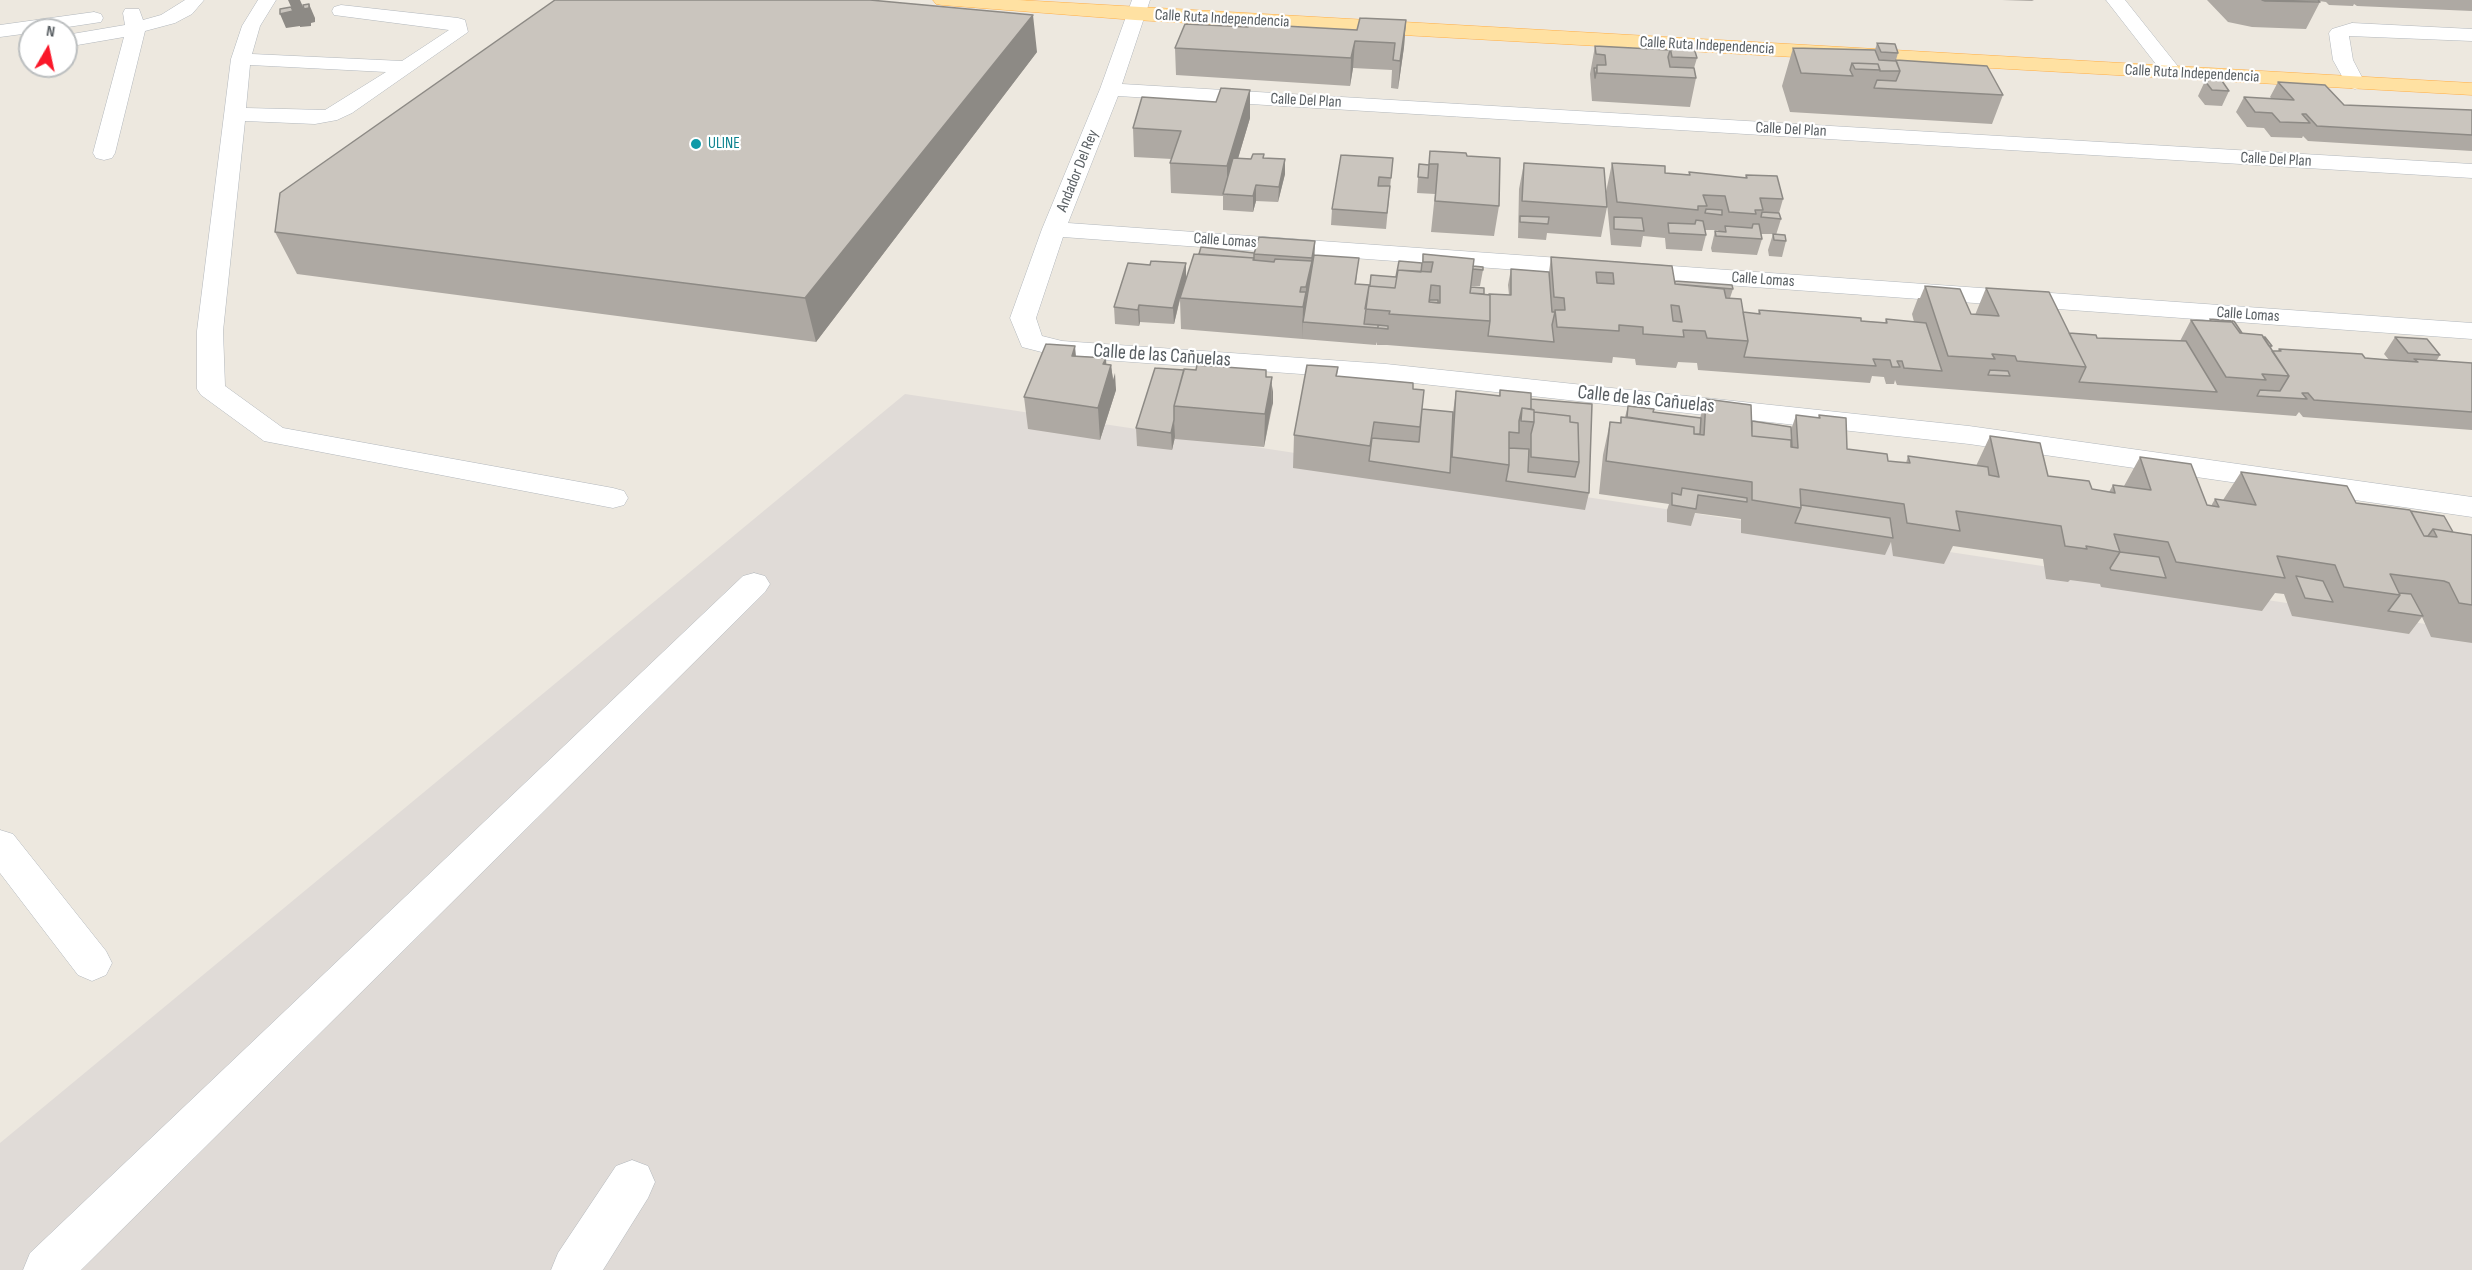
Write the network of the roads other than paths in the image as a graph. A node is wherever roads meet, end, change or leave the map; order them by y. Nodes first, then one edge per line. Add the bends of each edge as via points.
1 (195, 0) edge
2 (267, 0) edge
3 (942, 0) edge
4 (2115, 0) edge
5 (1138, 7) edge
6 (341, 11) dead end
7 (136, 14) edge
8 (0, 31) edge
9 (2472, 35) edge
10 (78, 36) edge
11 (18, 48) edge
12 (0, 50) edge
13 (2132, 50) dead end
14 (2156, 51) junction
15 (2179, 52) dead end
16 (241, 59) junction
17 (2319, 59) dead end
18 (2343, 60) junction
19 (2366, 62) dead end
20 (405, 67) junction
21 (2173, 73) junction
22 (2355, 82) junction
23 (1110, 89) junction
24 (2472, 89) edge
25 (234, 114) junction
26 (104, 153) dead end
27 (2472, 171) edge
28 (1054, 229) junction
29 (2472, 331) edge
30 (1031, 341) joint
31 (613, 498) dead end
32 (2472, 507) edge
33 (754, 584) dead end
34 (7, 868) edge
35 (92, 963) dead end
36 (633, 1182) dead end
37 (47, 1270) edge
38 (575, 1270) edge

1 - 7 street via 168,19
2 - 16 street via 251,26
3 - 5 main road, Calle Ruta Independencia
4 - 14 street
5 - 21 main road, Calle Ruta Independencia
5 - 23 street, Andador Del Rey
6 - 20 street via 458,24 458,32
7 - 8 street
7 - 10 street
7 - 26 street
9 - 18 street via 2352,30 2339,33
11 - 12 street
13 - 14 main road, Calle Ruta Independencia
14 - 15 main road, Calle Ruta Independencia
14 - 21 street
16 - 20 street
16 - 25 street
17 - 18 main road
18 - 19 main road
18 - 22 street
20 - 25 street via 330,116
21 - 22 main road, Calle Ruta Independencia
22 - 24 main road, Calle Ruta Independencia
23 - 27 street, Calle Del Plan
23 - 28 street, Andador Del Rey
25 - 31 street via 210,331 211,389 274,435
28 - 29 street, Calle Lomas
28 - 30 street, Andador Del Rey via 1023,318
30 - 32 street, Calle de las Cañuelas via 1061,349 1386,372 1969,435
33 - 37 street
34 - 35 street
36 - 38 street

